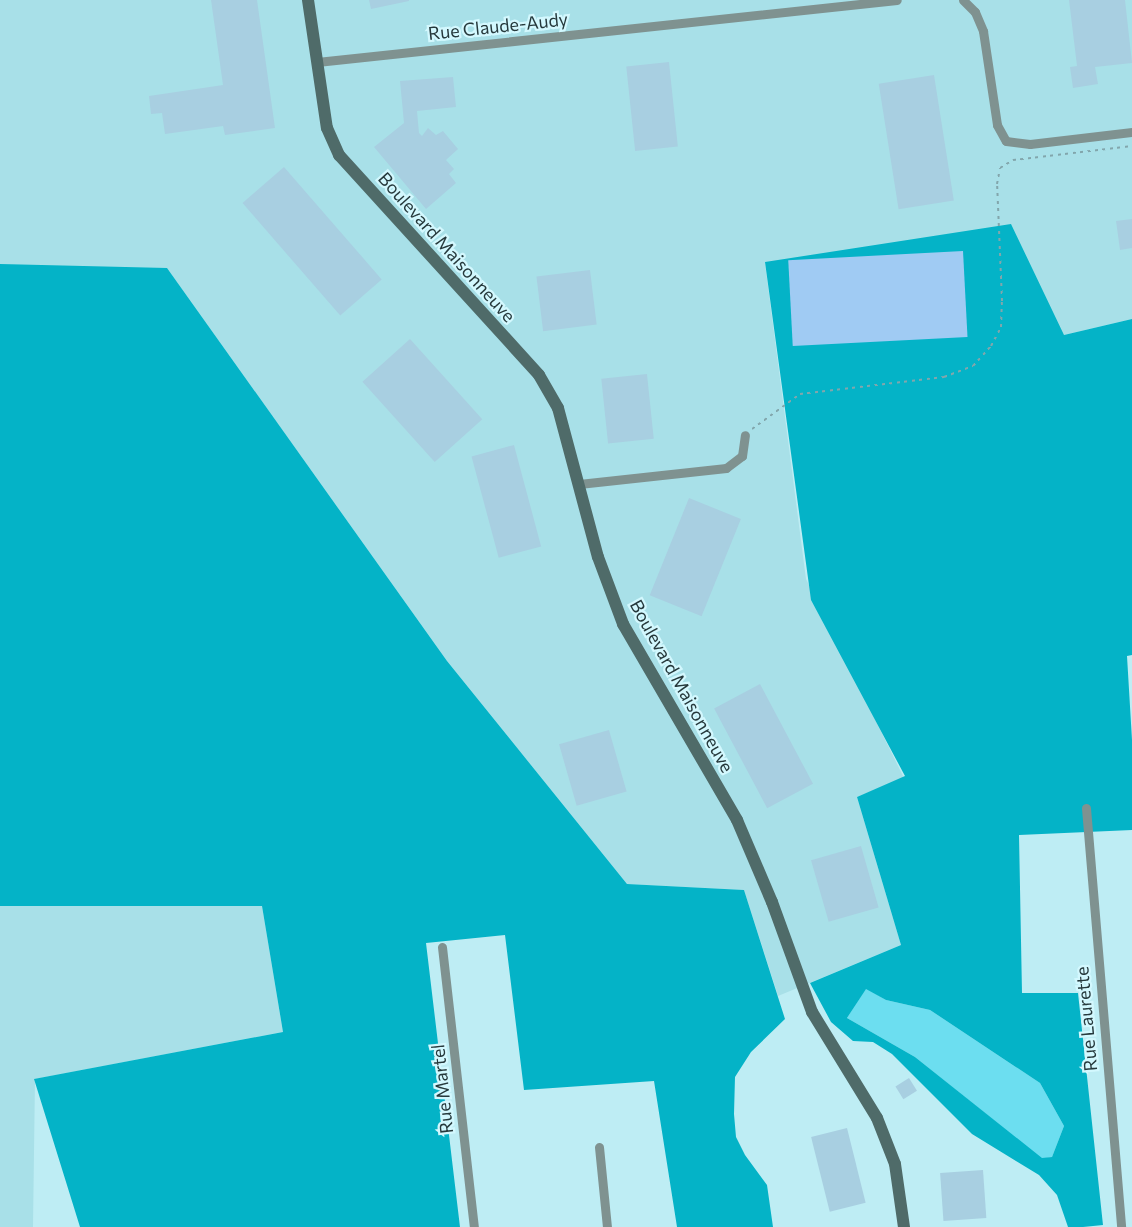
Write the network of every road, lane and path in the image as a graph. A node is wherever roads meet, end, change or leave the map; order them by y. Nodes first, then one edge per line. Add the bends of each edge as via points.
1 (308, 0) edge
2 (897, 0) edge
3 (963, 0) edge
4 (317, 62) junction
5 (1132, 132) edge
6 (1132, 146) edge
7 (745, 435) joint
8 (579, 484) junction
9 (1086, 808) dead end
10 (442, 947) dead end
11 (598, 1147) dead end
12 (474, 1227) edge
13 (607, 1227) edge
14 (904, 1227) edge
15 (1121, 1227) edge

1 - 4 street, Boulevard Maisonneuve
2 - 4 street, Rue Claude-Audy
3 - 5 street via 975,12 983,32 997,125 1006,141 1030,144
4 - 8 street, Boulevard Maisonneuve via 327,128 339,154 539,375 558,408
6 - 7 path via 1013,160 1000,168 997,184 1001,327 973,366 944,377 800,394
7 - 8 street via 742,456 726,468
8 - 14 street, Boulevard Maisonneuve via 604,576 623,624 737,820 812,1012 871,1106 886,1138 899,1182
9 - 15 street, Rue Laurette
10 - 12 street, Rue Martel
11 - 13 street

